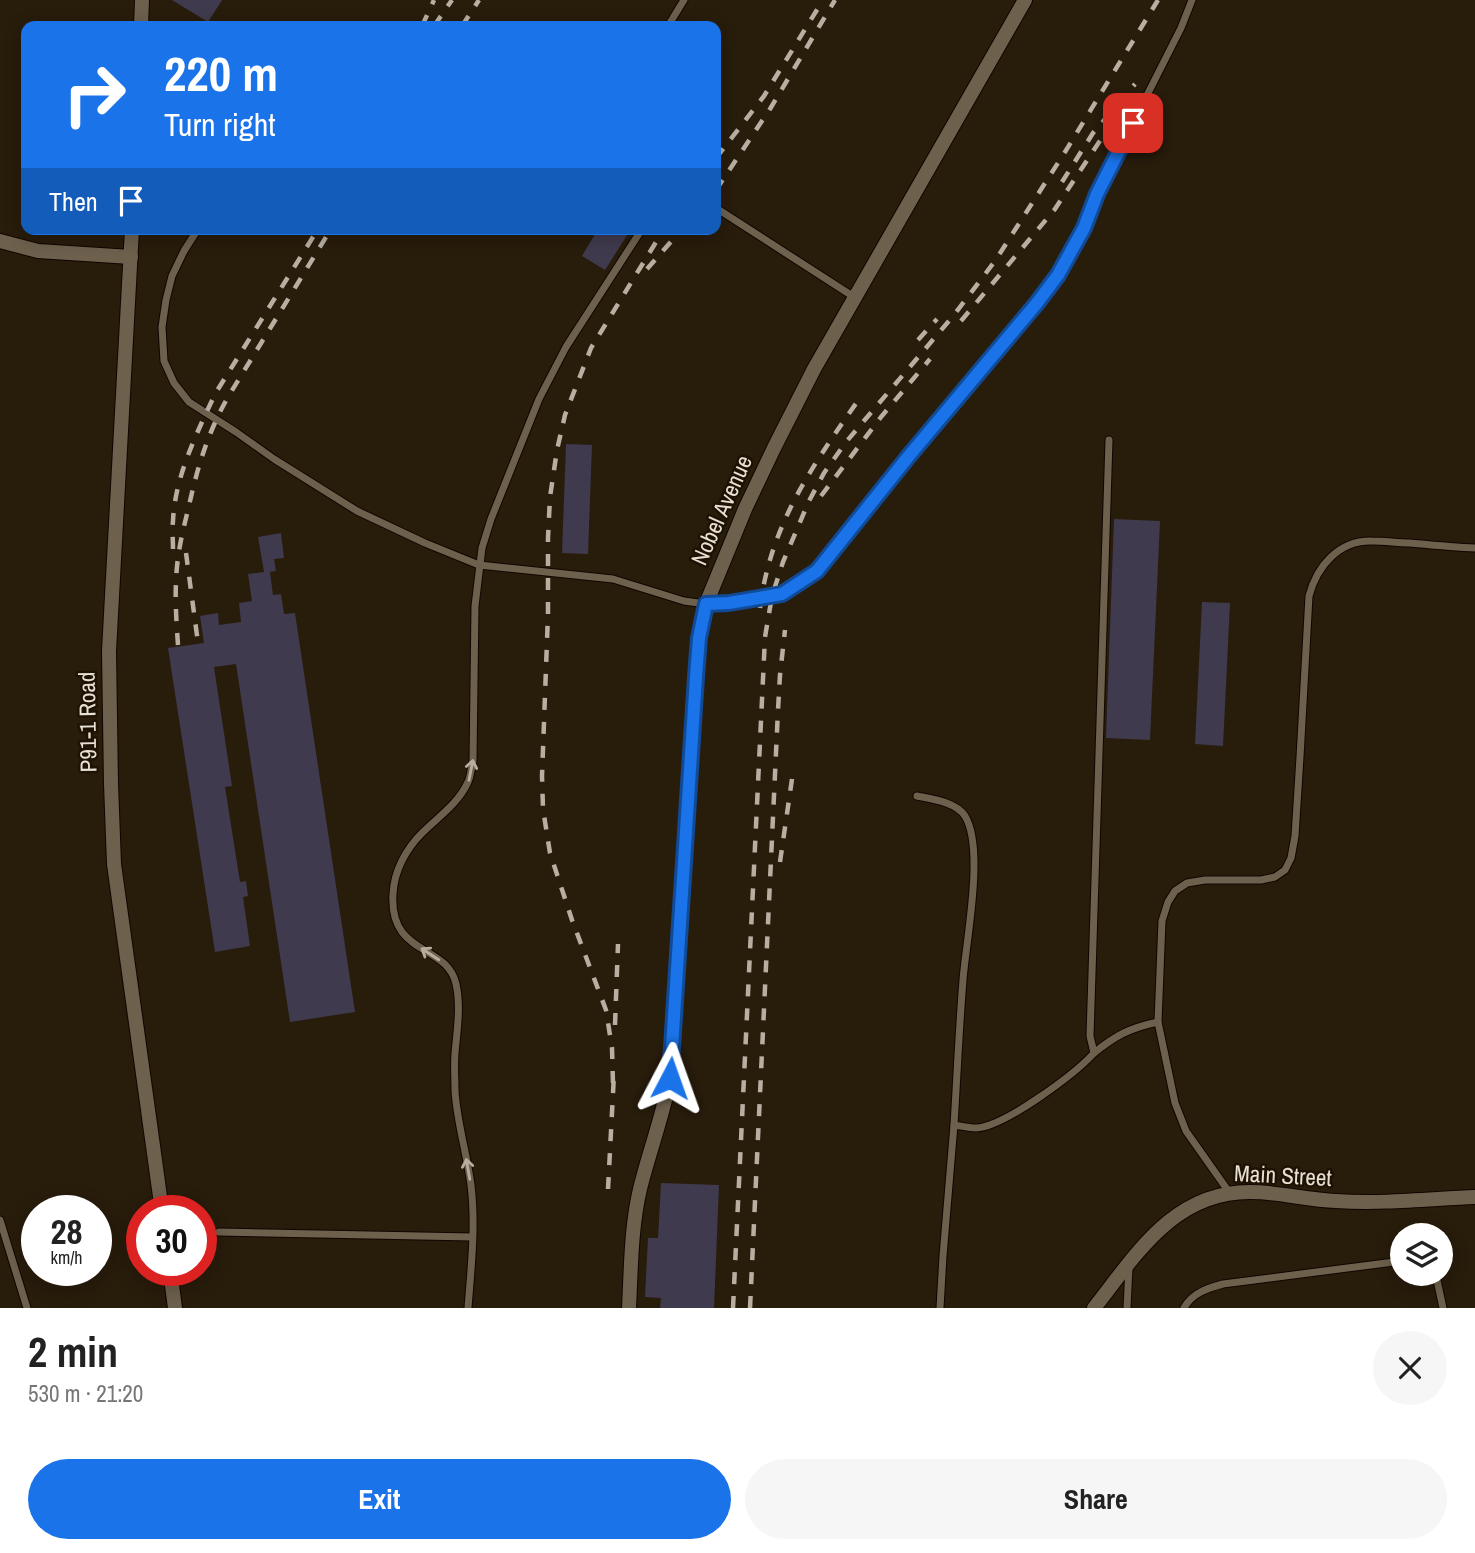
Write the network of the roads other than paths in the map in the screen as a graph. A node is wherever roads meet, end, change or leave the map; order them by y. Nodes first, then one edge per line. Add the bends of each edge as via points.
1 (142, 0) edge
2 (684, 0) edge
3 (1025, 0) edge
4 (1192, 0) edge
5 (141, 21) edge
6 (671, 21) edge
7 (721, 211) edge
8 (132, 235) edge
9 (194, 235) edge
10 (638, 235) edge
11 (0, 241) edge
12 (131, 257) junction
13 (855, 298) junction
14 (1109, 440) dead end
15 (1475, 548) edge
16 (479, 565) junction
17 (706, 604) junction
18 (917, 796) dead end
19 (1158, 1022) junction
20 (1094, 1053) junction
21 (954, 1125) junction
22 (1229, 1192) junction
23 (160, 1195) edge
24 (1475, 1197) edge
25 (0, 1220) edge
26 (219, 1232) dead end
27 (472, 1237) junction
28 (1129, 1263) junction
29 (1390, 1263) edge
30 (172, 1286) edge
31 (1438, 1286) edge
32 (27, 1308) edge
33 (175, 1308) edge
34 (468, 1308) edge
35 (629, 1308) edge
36 (940, 1308) edge
37 (1094, 1308) edge
38 (1127, 1308) edge
39 (1184, 1308) edge
40 (1443, 1308) edge

1 - 5 street
2 - 6 lane
3 - 13 street, Nobel Avenue
4 - 17 lane via 1084,228 1037,303 817,571 782,594
7 - 13 lane
8 - 12 street, P91-1 Road
9 - 16 lane via 172,276 162,327 164,361 189,402 357,510
10 - 16 lane via 566,347 539,399 491,519
11 - 12 street via 38,251
12 - 23 street, P91-1 Road via 109,651 111,784 114,864
13 - 17 street, Nobel Avenue via 774,448
14 - 20 lane via 1090,1036
15 - 19 lane via 1370,540 1347,546 1320,569 1308,596 1291,858 1275,877 1205,880 1175,891 1162,921
16 - 17 lane via 614,579
27 -> 16 lane via 471,1184 455,1093 456,980 448,967 397,927 393,894 408,848 451,807 469,781
17 - 35 street, Nobel Avenue via 696,677 670,1078 636,1211
18 - 21 lane via 963,814 974,850
19 - 20 lane via 1136,1027
19 - 22 lane via 1175,1104 1186,1131
20 - 21 lane via 1081,1067 1010,1115 977,1128
21 - 36 lane
22 - 24 street, Main Street via 1334,1201
22 - 28 street, Main Street via 1209,1197 1172,1218
25 - 32 lane
26 - 27 lane
27 - 34 lane
28 - 37 street, Main Street
28 - 38 lane
29 - 39 lane via 1223,1284 1205,1289
30 - 33 street
31 - 40 lane

